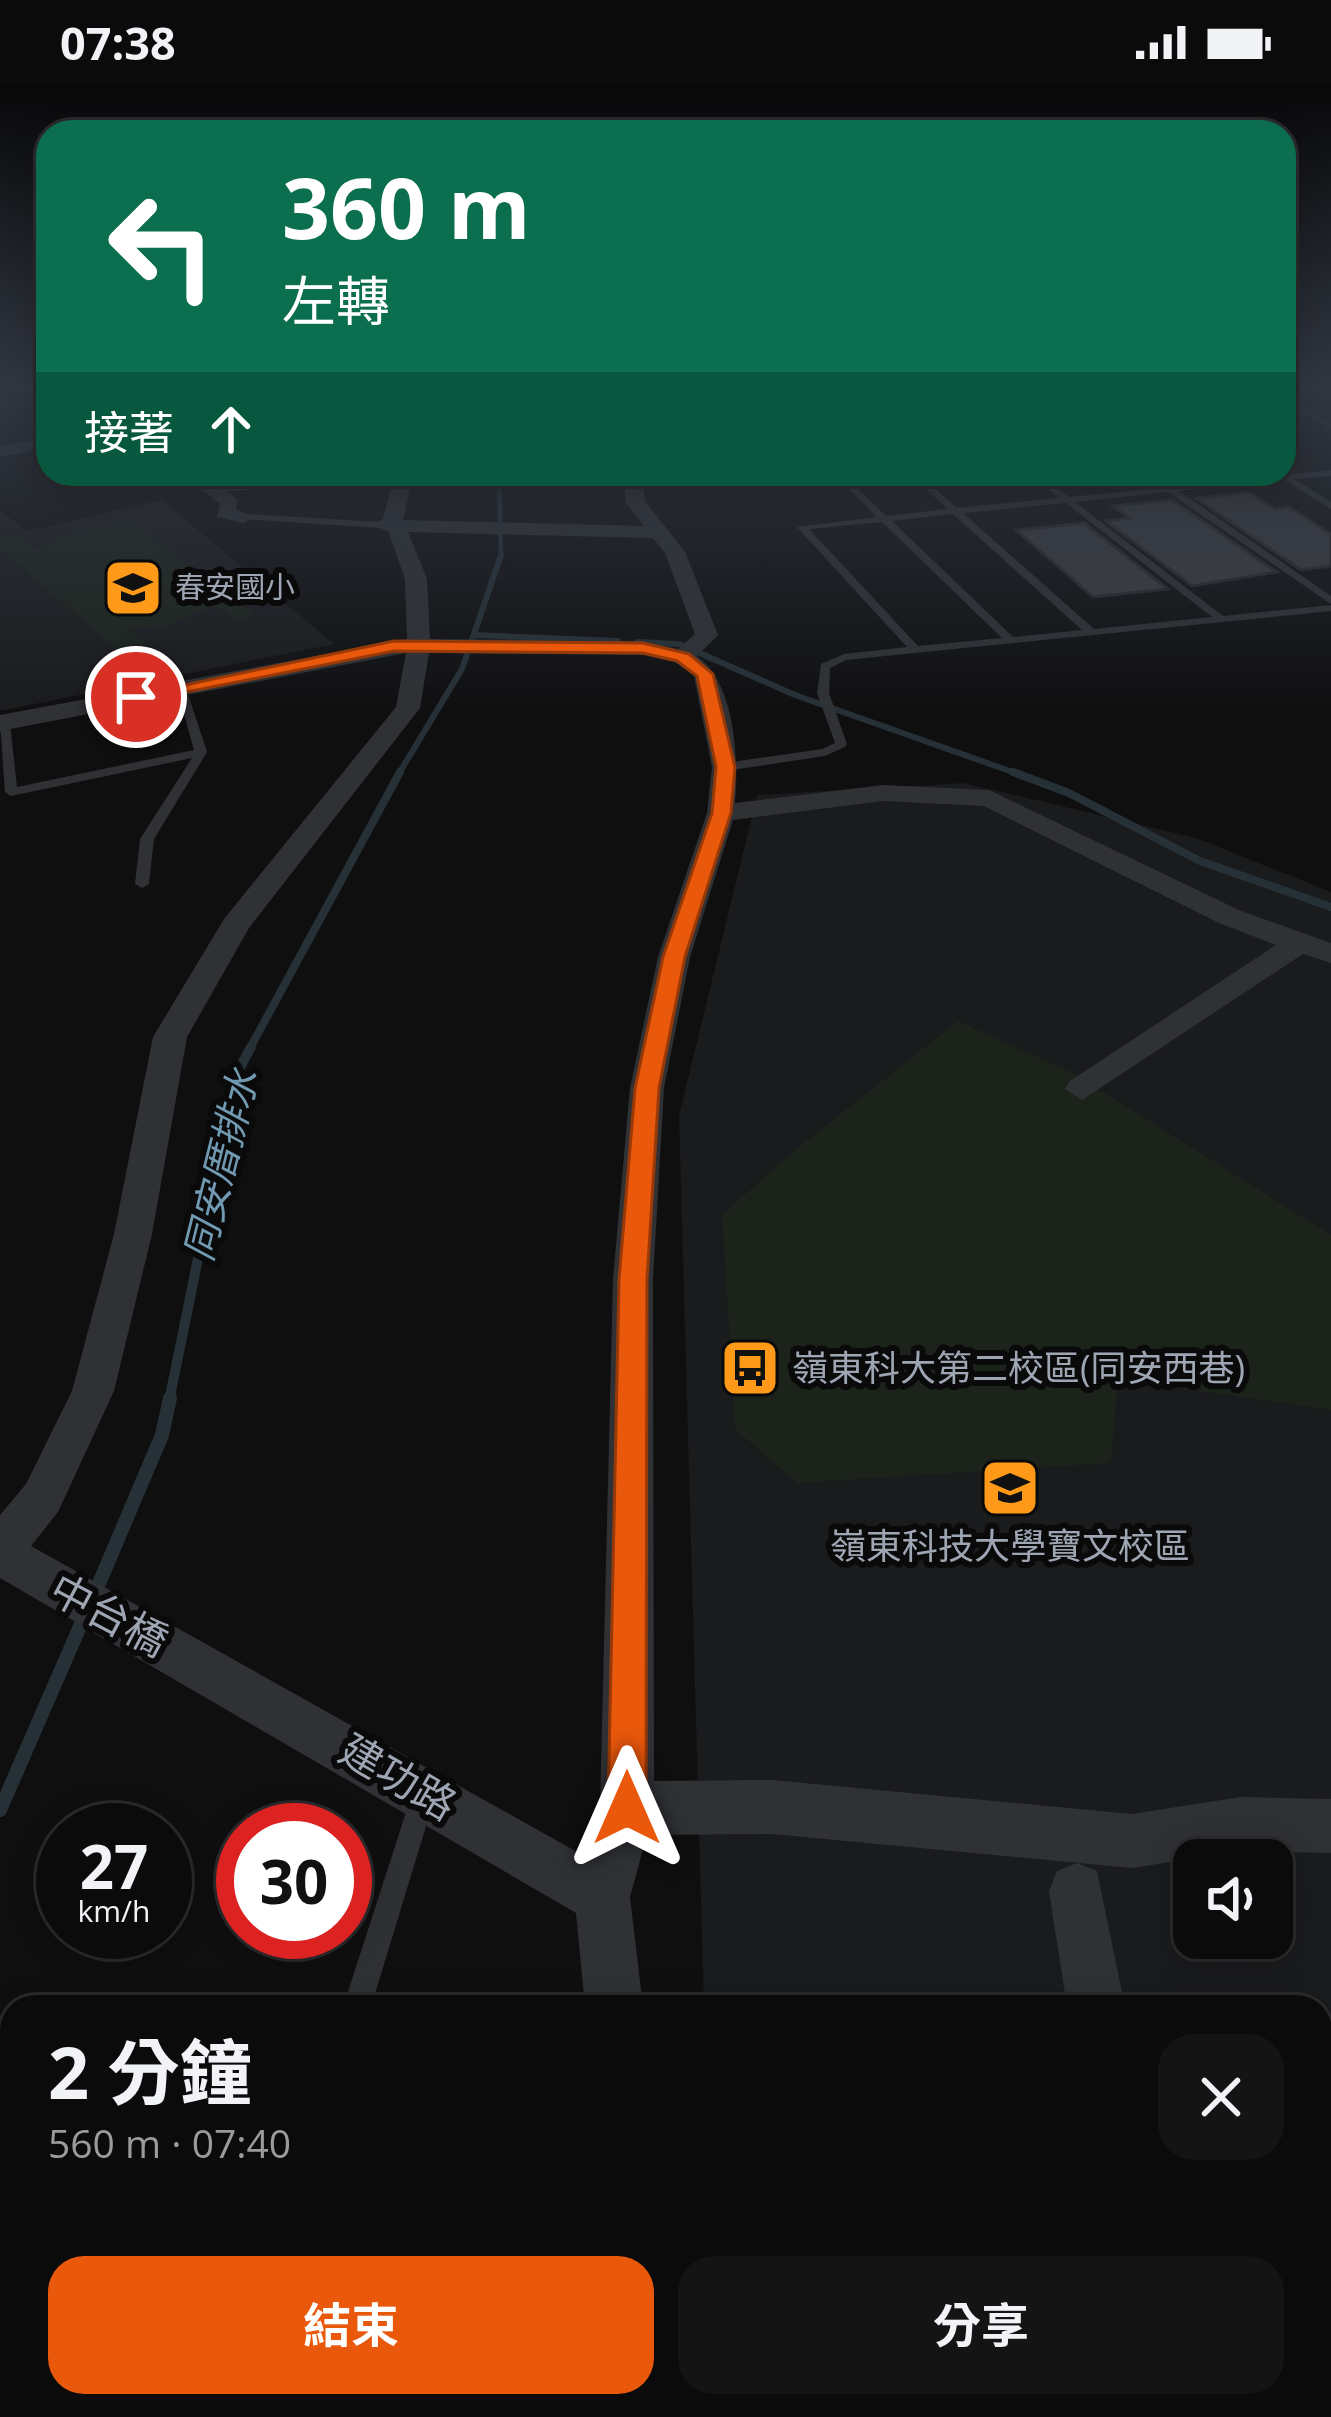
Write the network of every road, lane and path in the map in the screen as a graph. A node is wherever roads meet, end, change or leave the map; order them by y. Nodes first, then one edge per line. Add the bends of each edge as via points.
1 (221, 496) edge
2 (398, 496) edge
3 (635, 496) edge
4 (860, 496) edge
5 (938, 496) edge
6 (1063, 496) edge
7 (1107, 496) edge
8 (1181, 496) edge
9 (1068, 500) junction
10 (955, 511) junction
11 (244, 517) joint
12 (884, 519) junction
13 (389, 526) junction
14 (658, 532) junction
15 (1331, 604) edge
16 (1221, 619) junction
17 (1091, 632) junction
18 (1010, 640) junction
19 (435, 648) junction
20 (915, 650) junction
21 (683, 658) junction
22 (180, 688) junction
23 (2, 723) edge
24 (201, 752) junction
25 (725, 767) junction
26 (722, 813) junction
27 (142, 884) dead end
28 (1298, 944) junction
29 (1331, 954) edge
30 (1082, 1089) dead end
31 (8, 1556) edge
32 (192, 1660) joint
33 (424, 1792) junction
34 (627, 1808) junction
35 (1331, 1826) edge
36 (1077, 1892) dead end
37 (602, 1897) junction
38 (361, 1995) edge
39 (613, 1995) edge
40 (1094, 1995) edge

1 - 11 street via 230,503 224,513
2 - 13 street
3 - 14 street
4 - 12 lane
5 - 10 lane
6 - 9 lane
7 - 9 lane
8 - 15 lane
9 - 10 lane
9 - 16 lane
10 - 12 lane
10 - 17 lane
11 - 13 lane
12 - 18 lane
12 - 20 lane via 802,527
13 - 14 street
13 - 19 street via 416,579
14 - 21 street via 682,566 706,635
15 - 16 lane
16 - 17 lane
17 - 18 lane
18 - 20 lane
19 - 21 street via 643,648
19 - 22 street
19 - 31 street via 400,722 235,925 170,1037 93,1391
20 - 25 lane via 825,666 823,693 841,745
21 - 25 street via 705,674
22 - 23 street
22 - 24 lane
23 - 24 lane via 11,792
24 - 27 lane via 147,839
25 - 26 street
26 - 28 street via 884,793 989,798
26 - 34 street via 674,957 647,1088 633,1280
28 - 29 street
28 - 30 street
31 - 32 street, 中台橋
32 - 33 street, 建功路
33 - 37 street, 建功路
33 - 38 lane
34 - 35 street via 772,1807 1132,1841 1241,1824
34 - 37 street
36 - 40 street
37 - 39 street

